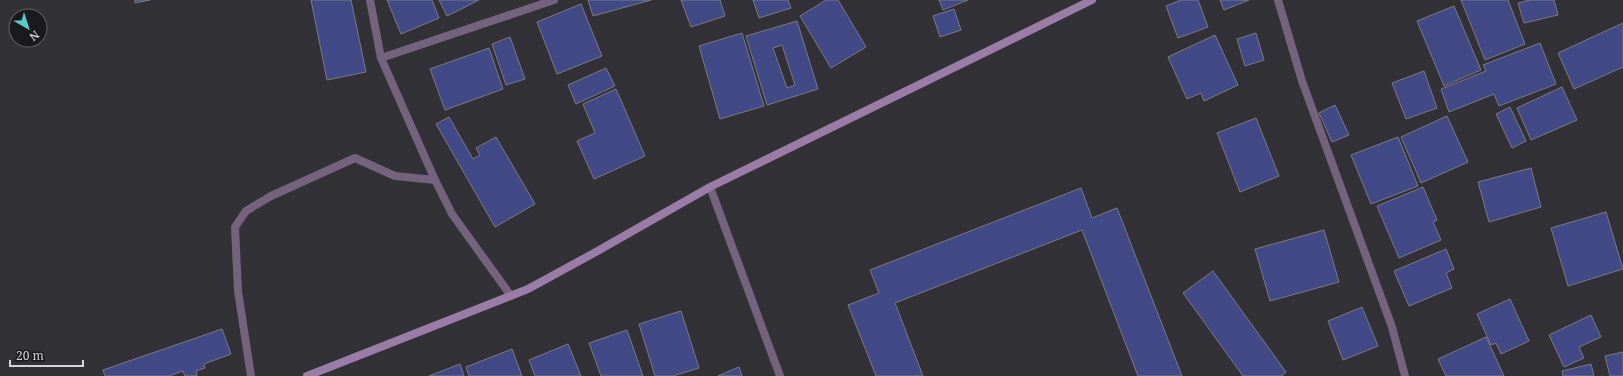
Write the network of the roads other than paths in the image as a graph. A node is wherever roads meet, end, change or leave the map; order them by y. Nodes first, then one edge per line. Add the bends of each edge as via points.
1 (370, 0) edge
2 (554, 0) edge
3 (1092, 0) edge
4 (1278, 0) edge
5 (381, 58) junction
6 (435, 180) junction
7 (710, 186) junction
8 (511, 296) junction
9 (250, 376) edge
10 (306, 376) edge
11 (780, 376) edge
12 (1405, 376) edge

1 - 5 street
2 - 5 street
3 - 7 main road
4 - 12 street via 1302,81 1392,327
5 - 6 street
6 - 8 street via 452,214
6 - 9 street via 395,176 355,158 271,196 246,211 235,227 238,290
7 - 8 main road via 594,253
7 - 11 street
8 - 10 main road

